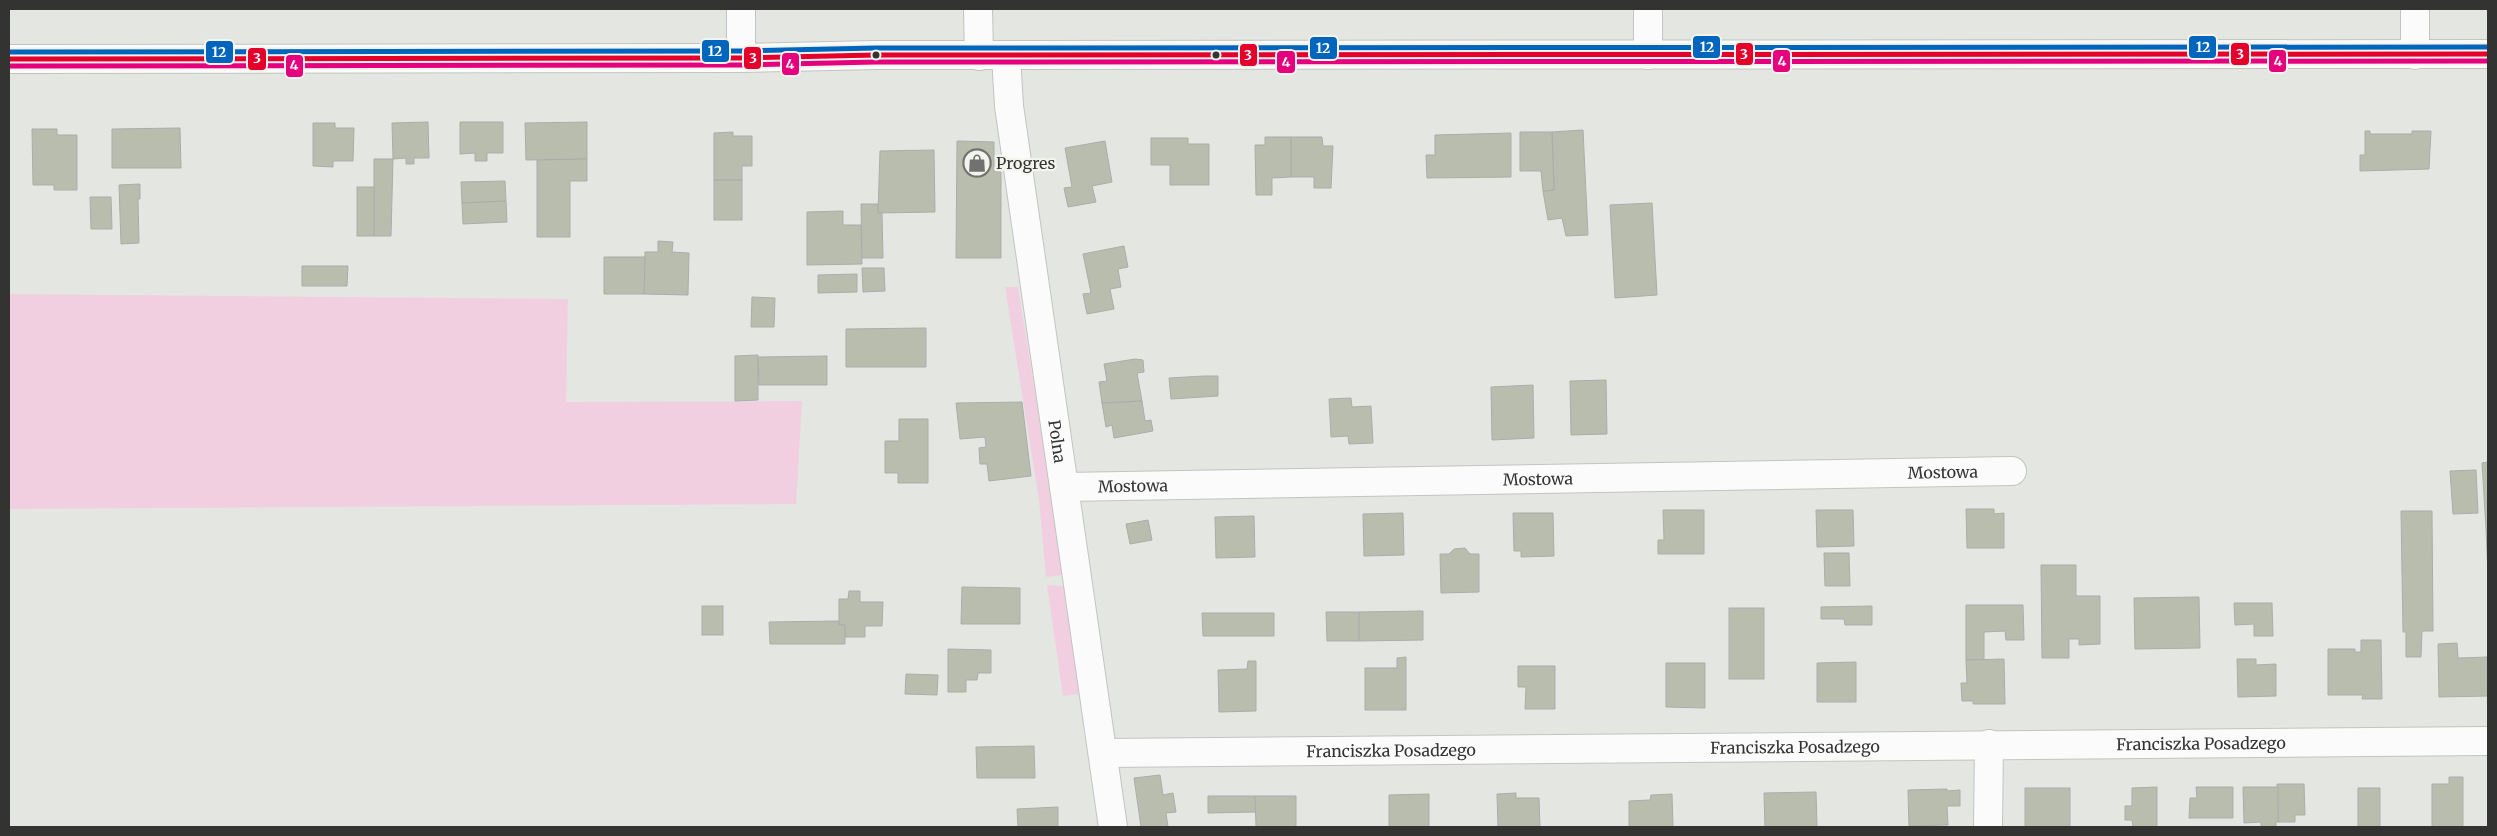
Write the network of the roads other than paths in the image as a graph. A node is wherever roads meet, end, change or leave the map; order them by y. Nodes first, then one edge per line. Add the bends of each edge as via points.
1 (741, 9) edge
2 (978, 9) edge
3 (1648, 9) edge
4 (2415, 9) edge
5 (2415, 54) junction
6 (2488, 54) edge
7 (1648, 55) junction
8 (978, 56) junction
9 (1006, 56) junction
10 (741, 58) junction
11 (9, 59) edge
12 (2012, 471) dead end
13 (1064, 487) junction
14 (2488, 741) edge
15 (1989, 744) junction
16 (1103, 753) junction
17 (1113, 827) edge
18 (1988, 827) edge

1 - 10 street
2 - 8 street
3 - 7 street
4 - 5 street
5 - 6 street
5 - 7 street
7 - 9 street
8 - 9 street
8 - 10 street
9 - 13 street, Polna via 1010,106
10 - 11 street
12 - 13 street, Mostowa
13 - 16 street, Polna
14 - 15 street, Franciszka Posadzego
15 - 16 street, Franciszka Posadzego
15 - 18 street
16 - 17 street, Polna

